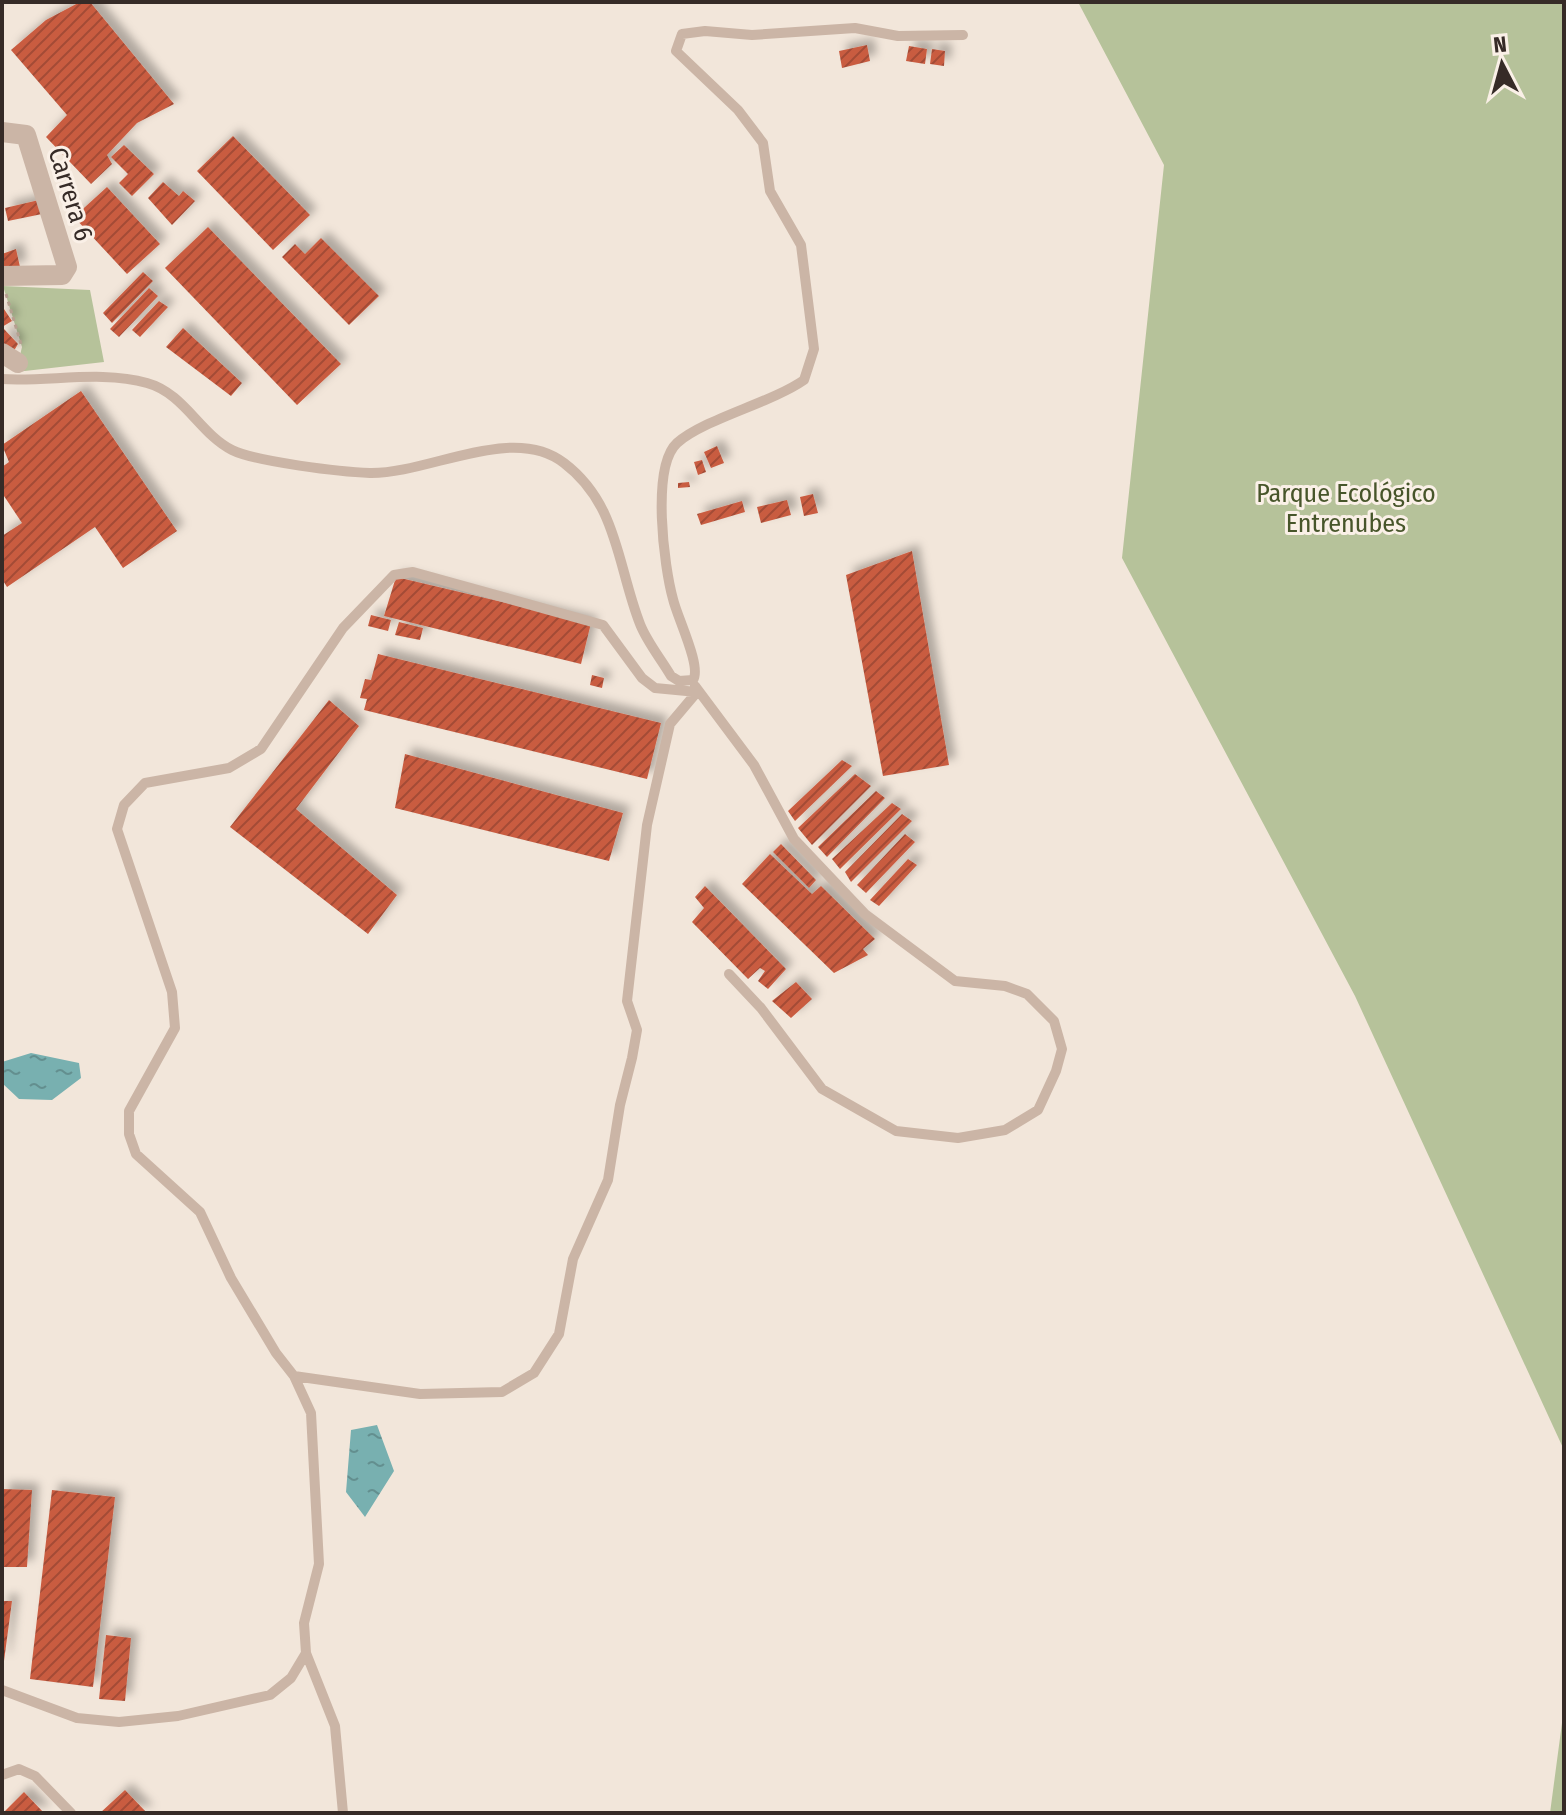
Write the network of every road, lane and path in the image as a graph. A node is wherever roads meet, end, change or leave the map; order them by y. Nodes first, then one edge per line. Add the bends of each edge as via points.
1 (963, 35) dead end
2 (12, 132) edge
3 (2, 276) edge
4 (3, 284) edge
5 (10, 358) edge
6 (2, 379) edge
7 (693, 680) junction
8 (697, 692) junction
9 (729, 974) dead end
10 (294, 1376) junction
11 (306, 1653) junction
12 (2, 1690) edge
13 (2, 1775) edge
14 (71, 1813) edge
15 (343, 1813) edge

1 - 7 lane via 898,36 855,28 752,35 705,31 678,39 676,51 738,110 763,143 770,191 801,245 814,349 804,380 696,431 668,456 664,542 672,598 697,666
2 - 3 street, Carrera 6 via 67,267 65,273
4 - 5 path via 22,347
6 - 7 lane via 150,383 175,397 232,450 368,473 502,447 535,448 561,460 586,481 604,506 641,626 671,676
7 - 8 lane
8 - 9 lane via 754,765 794,839 865,914 955,981 1027,994 1054,1021 1062,1049 1038,1110 1005,1130 958,1138 896,1131 822,1089
8 - 10 lane via 670,724 647,825 627,1001 637,1030 608,1180 573,1259 559,1334 534,1373 502,1392 420,1394
8 - 10 lane via 655,688 603,625 413,572 394,575 343,628 261,749 229,768 145,783 124,805 117,829 172,992 175,1028 129,1111 129,1134 136,1154 200,1212 231,1278
10 - 11 lane via 311,1413 319,1523 319,1564 304,1623
11 - 12 lane via 291,1678 270,1695 178,1716 119,1722 77,1718
11 - 15 lane via 335,1726
13 - 14 lane via 19,1769 35,1776

